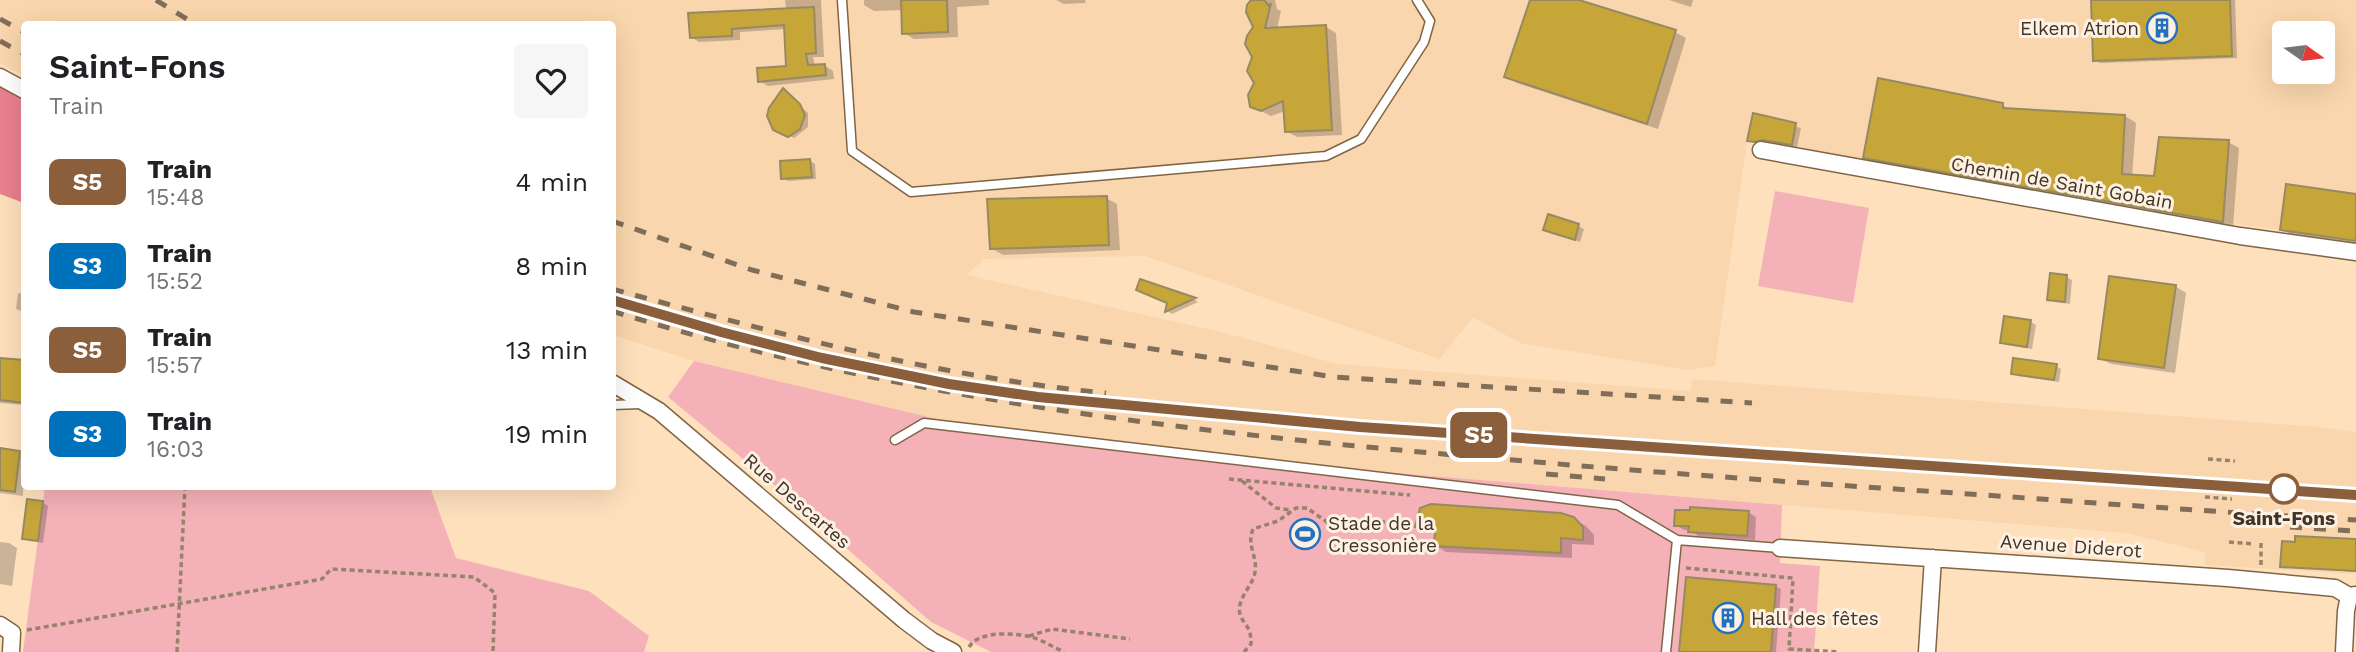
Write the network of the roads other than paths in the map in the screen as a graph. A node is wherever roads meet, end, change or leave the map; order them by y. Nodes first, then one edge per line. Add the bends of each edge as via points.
1 (842, 0) edge
2 (1417, 0) edge
3 (0, 77) edge
4 (21, 88) edge
5 (1760, 150) dead end
6 (2356, 252) edge
7 (616, 385) edge
8 (648, 404) junction
9 (616, 405) edge
10 (895, 440) dead end
11 (1677, 541) junction
12 (1780, 548) joint
13 (1933, 558) junction
14 (2353, 596) edge
15 (6, 629) edge
16 (10, 652) edge
17 (953, 652) edge
18 (1666, 652) edge
19 (1927, 652) edge
20 (2344, 652) edge

1 - 2 lane via 852,151 911,192 1326,156 1361,139 1424,42 1430,21
3 - 4 street
5 - 6 street, Chemin de Saint Gobain via 2240,236
7 - 8 street, Rue Descartes
8 - 9 lane
8 - 17 street, Rue Descartes via 904,620
10 - 11 lane via 924,423 1618,505
11 - 12 lane
11 - 18 lane
12 - 13 street, Avenue Diderot
13 - 14 street, Avenue Diderot via 2260,581 2336,588
13 - 19 street
14 - 20 street via 2346,611
15 - 16 street

